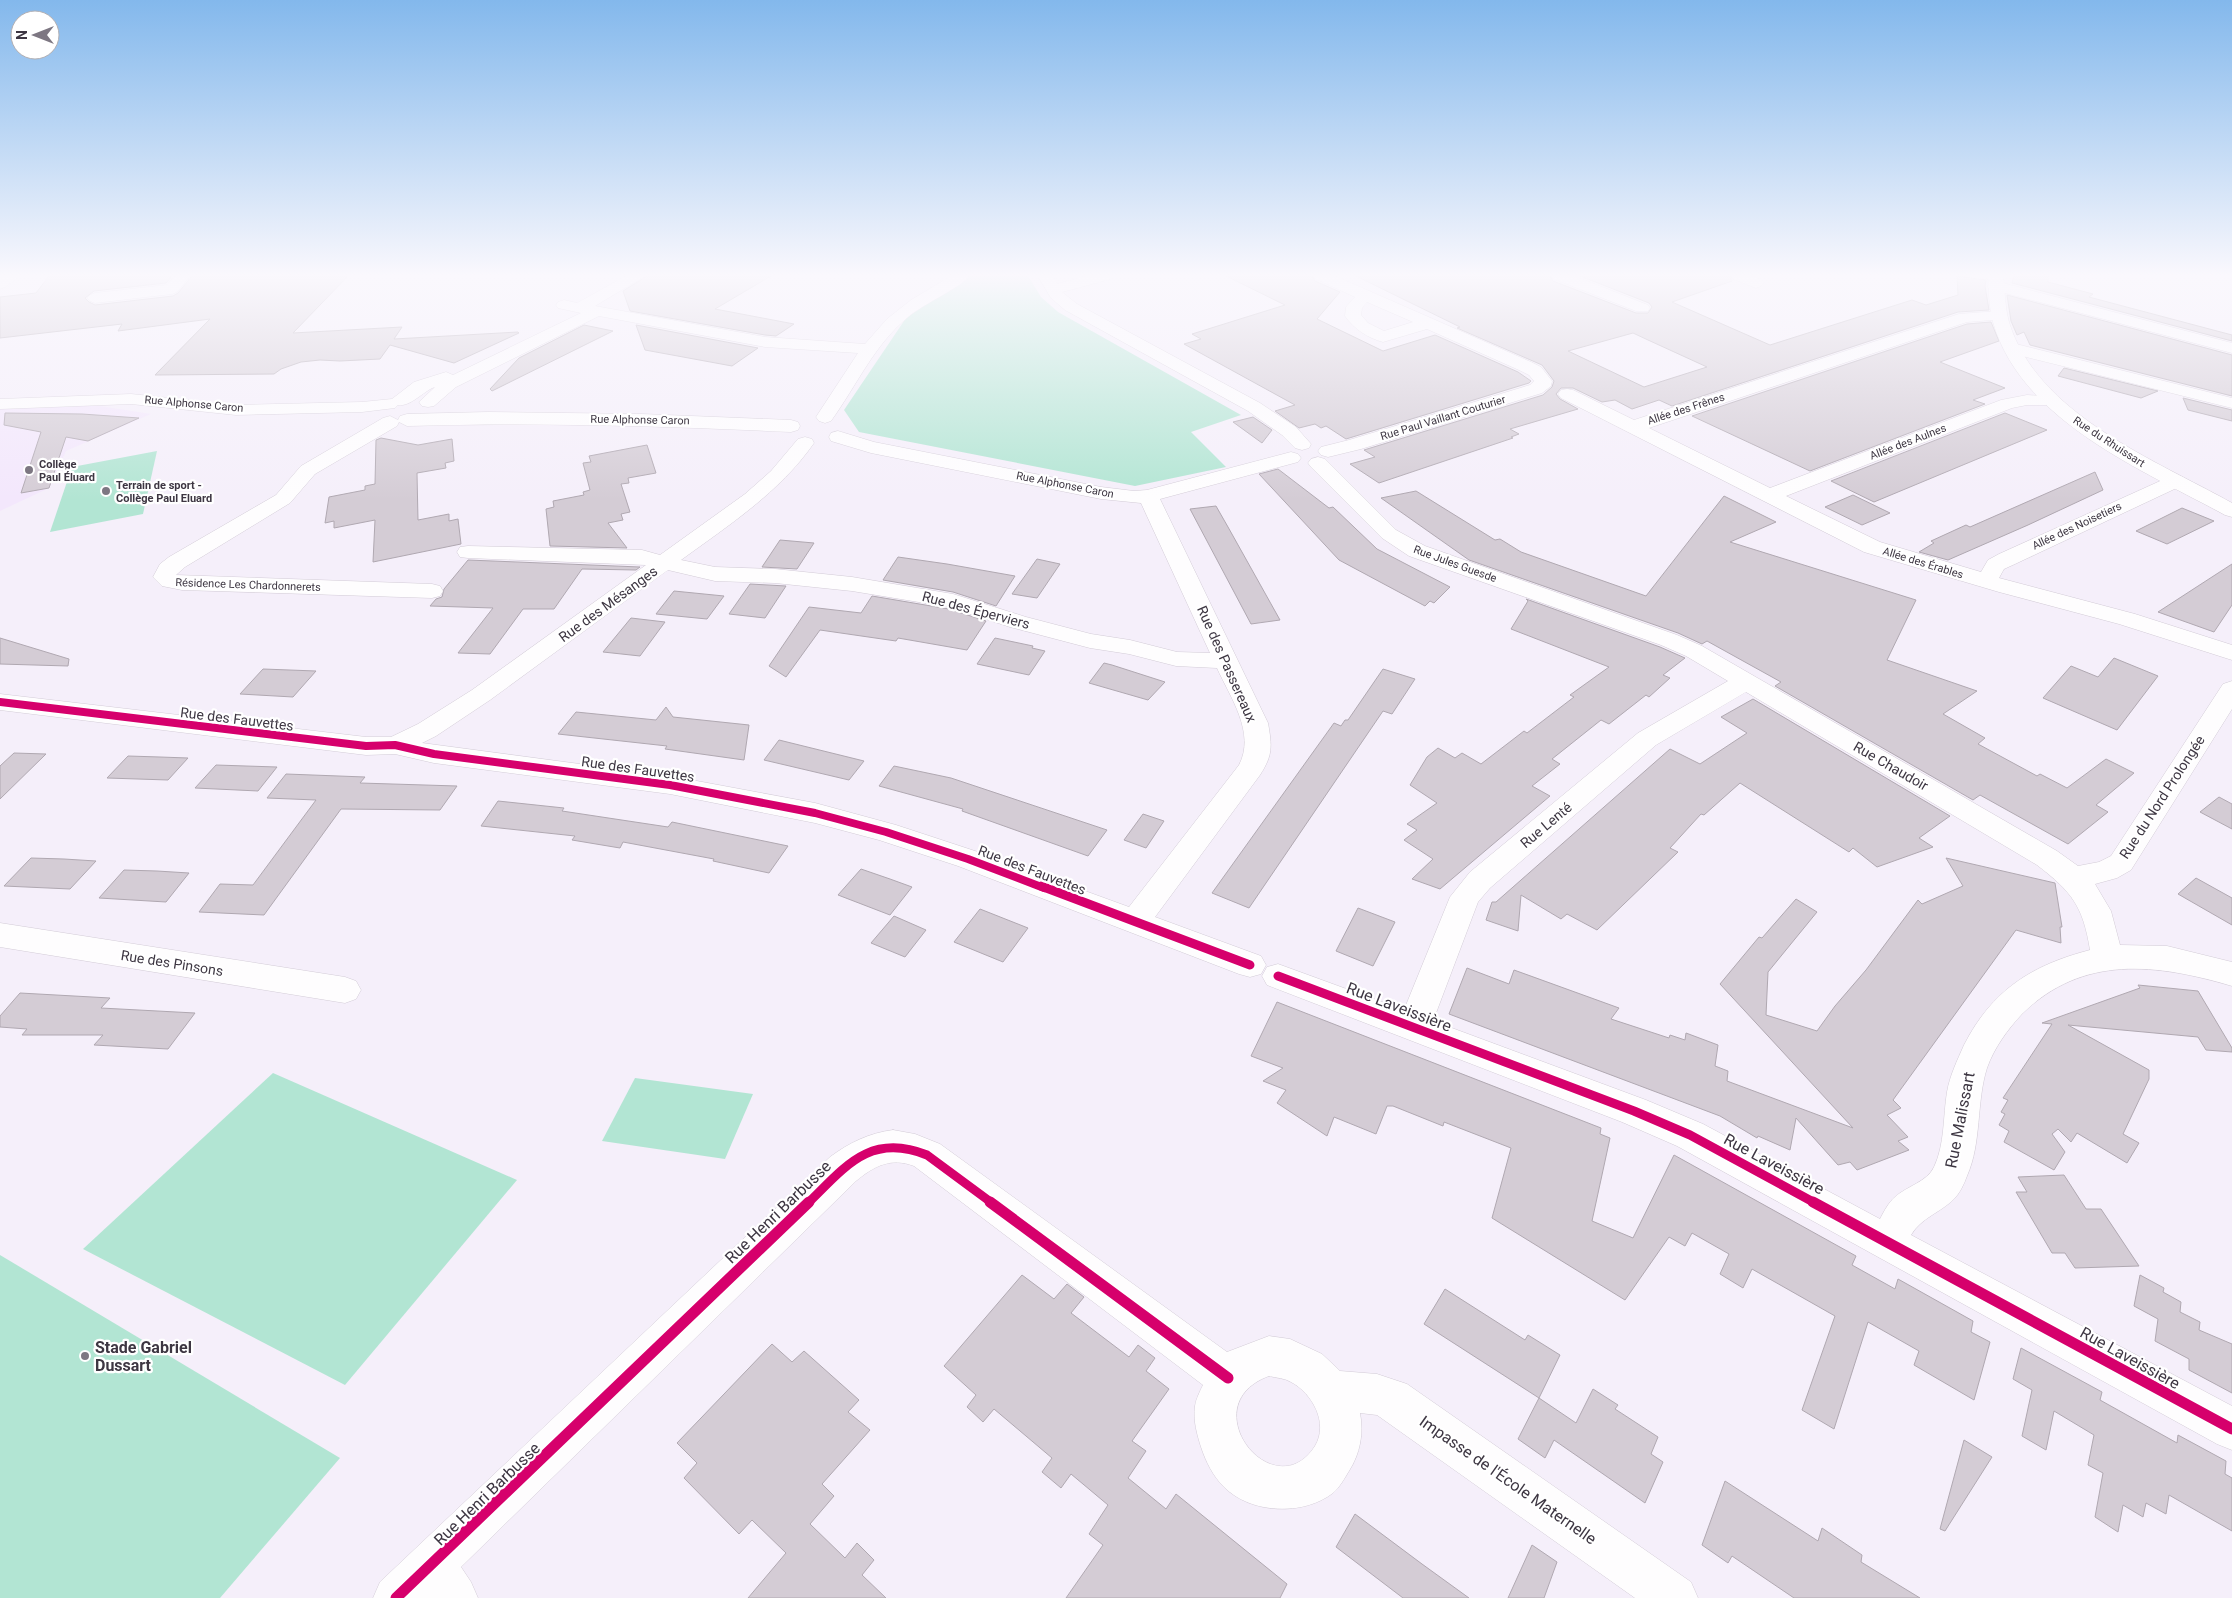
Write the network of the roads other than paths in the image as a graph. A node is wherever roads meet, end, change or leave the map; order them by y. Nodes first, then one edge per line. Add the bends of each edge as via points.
1 (871, 350) edge
2 (516, 351) edge
3 (1150, 351) edge
4 (1490, 351) edge
5 (1865, 351) edge
6 (2014, 351) edge
7 (2022, 351) edge
8 (481, 367) junction
9 (1567, 394) dead end
10 (2052, 400) junction
11 (0, 404) edge
12 (429, 404) junction
13 (2232, 404) edge
14 (393, 412) junction
15 (825, 417) junction
16 (488, 418) junction
17 (1632, 427) junction
18 (798, 434) junction
19 (838, 437) junction
20 (1296, 451) junction
21 (1323, 457) junction
22 (2176, 481) junction
23 (1148, 496) junction
24 (1767, 496) junction
25 (2227, 507) edge
26 (468, 552) dead end
27 (665, 562) junction
28 (1986, 581) junction
29 (1506, 582) joint
30 (432, 591) dead end
31 (2232, 653) edge
32 (1226, 660) junction
33 (1747, 681) junction
34 (2232, 689) edge
35 (5, 709) edge
36 (394, 744) junction
37 (2073, 878) junction
38 (1135, 922) junction
39 (0, 935) edge
40 (2108, 957) junction
41 (1264, 970) joint
42 (2232, 974) edge
43 (345, 990) dead end
44 (1414, 1027) junction
45 (1889, 1242) junction
46 (1228, 1378) junction
47 (1331, 1392) junction
48 (2232, 1429) edge
49 (443, 1582) edge
50 (396, 1598) edge
51 (1675, 1598) edge

1 - 15 street
2 - 8 street
3 - 20 street via 1254,407 1289,432
4 - 21 street, Rue Paul Vaillant Couturier via 1531,369 1542,378 1543,384 1536,389
5 - 17 street, Allée des Frênes
6 - 10 street, Rue du Rhuissart via 2025,370
7 - 13 street
8 - 12 street via 443,388
8 - 14 street via 422,385
9 - 17 street, Allée des Érables
10 - 22 street, Rue du Rhuissart via 2100,438
10 - 24 street, Allée des Aulnes via 2007,404
11 - 14 street, Rue Alphonse Caron via 89,400 216,416
12 - 14 street, Rue Alphonse Caron via 419,399
12 - 16 street, Rue Alphonse Caron via 451,412
14 - 16 street, Rue Alphonse Caron
14 - 30 street, Résidence Les Chardonnerets via 308,470 283,499 177,562 164,576 170,582 182,584
15 - 18 street via 803,420
15 - 19 street via 844,423 846,429
16 - 18 street, Rue Alphonse Caron via 656,420
17 - 24 street, Allée des Érables
18 - 19 street via 823,442
18 - 27 street, Rue des Mésanges via 778,474 758,494
19 - 23 street, Rue Alphonse Caron via 885,450 1100,493
20 - 21 street via 1304,464
20 - 23 street, Rue Alphonse Caron
21 - 29 street, Rue Jules Guesde via 1396,540 1417,551
22 - 25 street, Rue du Rhuissart
22 - 28 street, Allée des Noisetiers via 2007,559 1996,566
23 - 32 street, Rue des Passereaux
24 - 28 street, Allée des Érables via 1872,547
26 - 27 street via 634,556
27 - 32 street, Rue des Éperviers via 715,574 784,576 925,595 1100,643 1183,660
27 - 36 street, Rue des Mésanges via 468,704 427,730
28 - 31 street, Allée des Érables via 2121,617
29 - 33 street, Rue Chaudoir via 1669,640
32 - 38 street, Rue des Passereaux via 1257,730 1257,757
33 - 37 street, Rue Chaudoir via 2047,858
33 - 44 street, Rue Lenté via 1647,739 1480,880 1465,897
34 - 37 street, Rue du Nord Prolongée via 2121,863
35 - 36 street, Rue des Fauvettes via 366,746
36 - 38 street, Rue des Fauvettes via 442,755 670,785 796,809 886,832
37 - 40 street, Rue Chaudoir via 2097,911
38 - 41 street, Rue des Fauvettes
39 - 43 street, Rue des Pinsons
40 - 42 street via 2180,960
40 - 45 street, Rue Malissart via 2041,980 2012,1000 1993,1023 1968,1076 1951,1172 1942,1187 1905,1212
41 - 44 street, Rue Laveissière
44 - 45 street, Rue Laveissière via 1690,1135
45 - 48 street, Rue Laveissière
46 - 47 street via 1250,1360 1280,1356 1309,1368
46 - 47 street via 1215,1406 1218,1438 1236,1467 1254,1481 1274,1488 1296,1487 1315,1479 1336,1455 1341,1423
46 - 49 street, Rue Henri Barbusse via 927,1155 908,1147 874,1149 843,1169
47 - 51 street, Impasse de l'École Maternelle via 1364,1391 1399,1404
49 - 50 street, Rue Henri Barbusse

